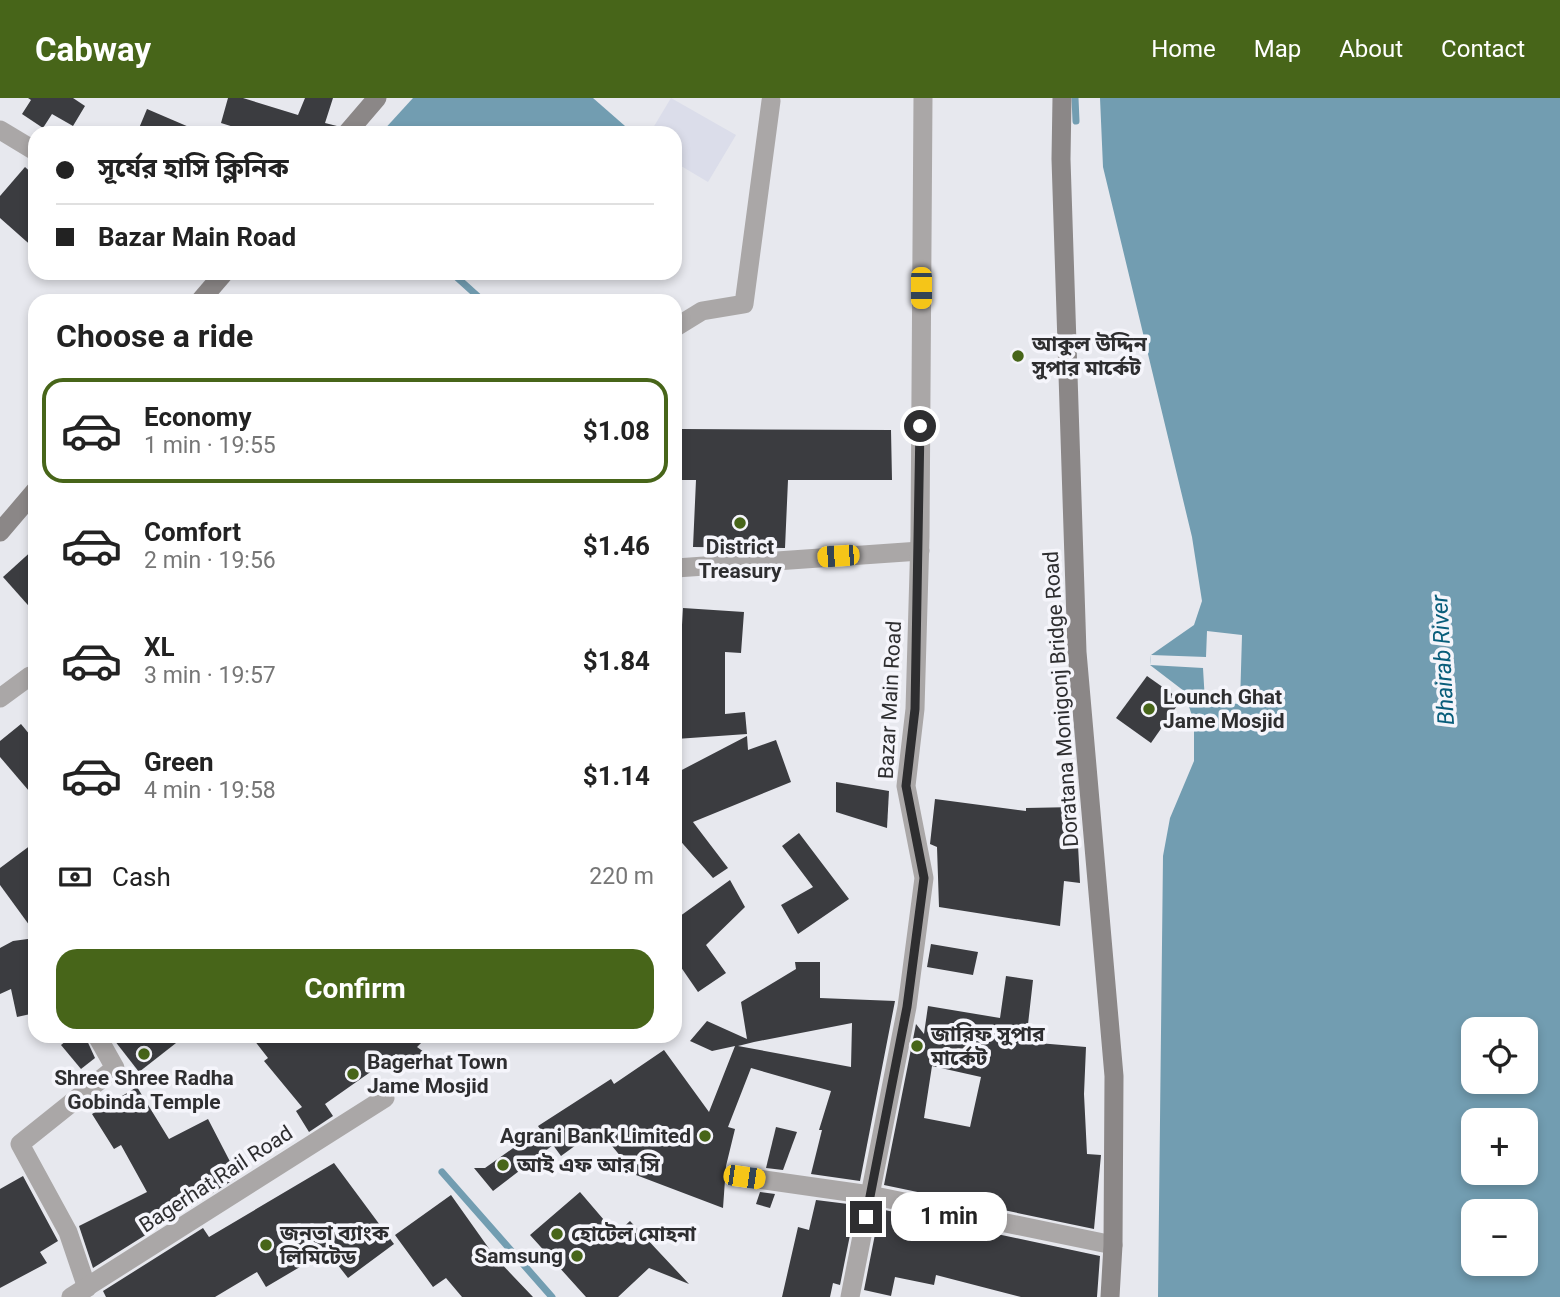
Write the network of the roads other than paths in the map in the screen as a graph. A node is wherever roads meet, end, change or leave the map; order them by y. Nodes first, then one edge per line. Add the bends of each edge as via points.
1 (377, 98) edge
2 (923, 98) edge
3 (1062, 98) edge
4 (771, 101) dead end
5 (353, 126) edge
6 (0, 130) edge
7 (28, 147) edge
8 (218, 280) edge
9 (206, 294) edge
10 (682, 323) edge
11 (28, 499) edge
12 (0, 532) edge
13 (920, 551) junction
14 (682, 568) edge
15 (28, 678) edge
16 (0, 698) edge
17 (101, 1043) edge
18 (385, 1098) dead end
19 (744, 1177) dead end
20 (870, 1195) junction
21 (1113, 1245) junction
22 (82, 1293) edge
23 (850, 1297) edge
24 (1110, 1297) edge

1 - 5 main road
2 - 13 street, Bazar Main Road
3 - 21 main road, Doratana Monigonj Bridge Road via 1060,159 1077,652 1114,1076
4 - 10 street via 744,304 702,311
6 - 7 street
8 - 9 main road
11 - 12 main road
13 - 14 street
13 - 20 street, Bazar Main Road via 915,709 906,786 924,878 907,1007
15 - 16 street
17 - 22 street via 115,1068 20,1144 68,1232
18 - 22 street, Bagerhat Rail Road
19 - 20 street
20 - 21 street
20 - 23 street, Bazar Main Road
21 - 24 main road, Doratana Monigonj Bridge Road

